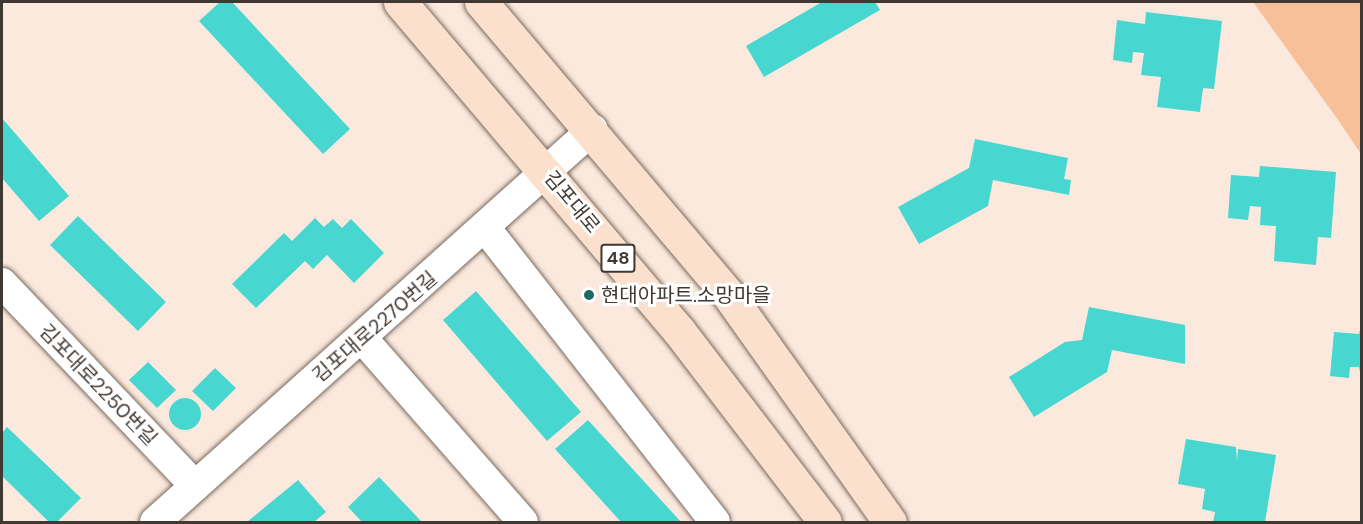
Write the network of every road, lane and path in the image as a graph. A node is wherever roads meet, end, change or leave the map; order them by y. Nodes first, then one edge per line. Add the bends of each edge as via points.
1 (400, 2) edge
2 (481, 2) edge
3 (592, 129) junction
4 (547, 172) junction
5 (487, 230) junction
6 (2, 284) edge
7 (362, 338) junction
8 (195, 486) junction
9 (155, 522) edge
10 (523, 522) edge
11 (715, 522) edge
12 (825, 522) edge
13 (890, 522) edge

1 - 4 main road, 김포대로 / 48
2 - 3 main road
3 - 4 street, 김포대로2270번길
3 - 13 main road via 730,297
4 - 5 street, 김포대로2270번길
4 - 12 main road, 김포대로 / 48 via 686,340
5 - 7 street, 김포대로2270번길
5 - 11 street
6 - 8 street, 김포대로2250번길
7 - 8 street, 김포대로2270번길
7 - 10 street
8 - 9 street, 김포대로2270번길

